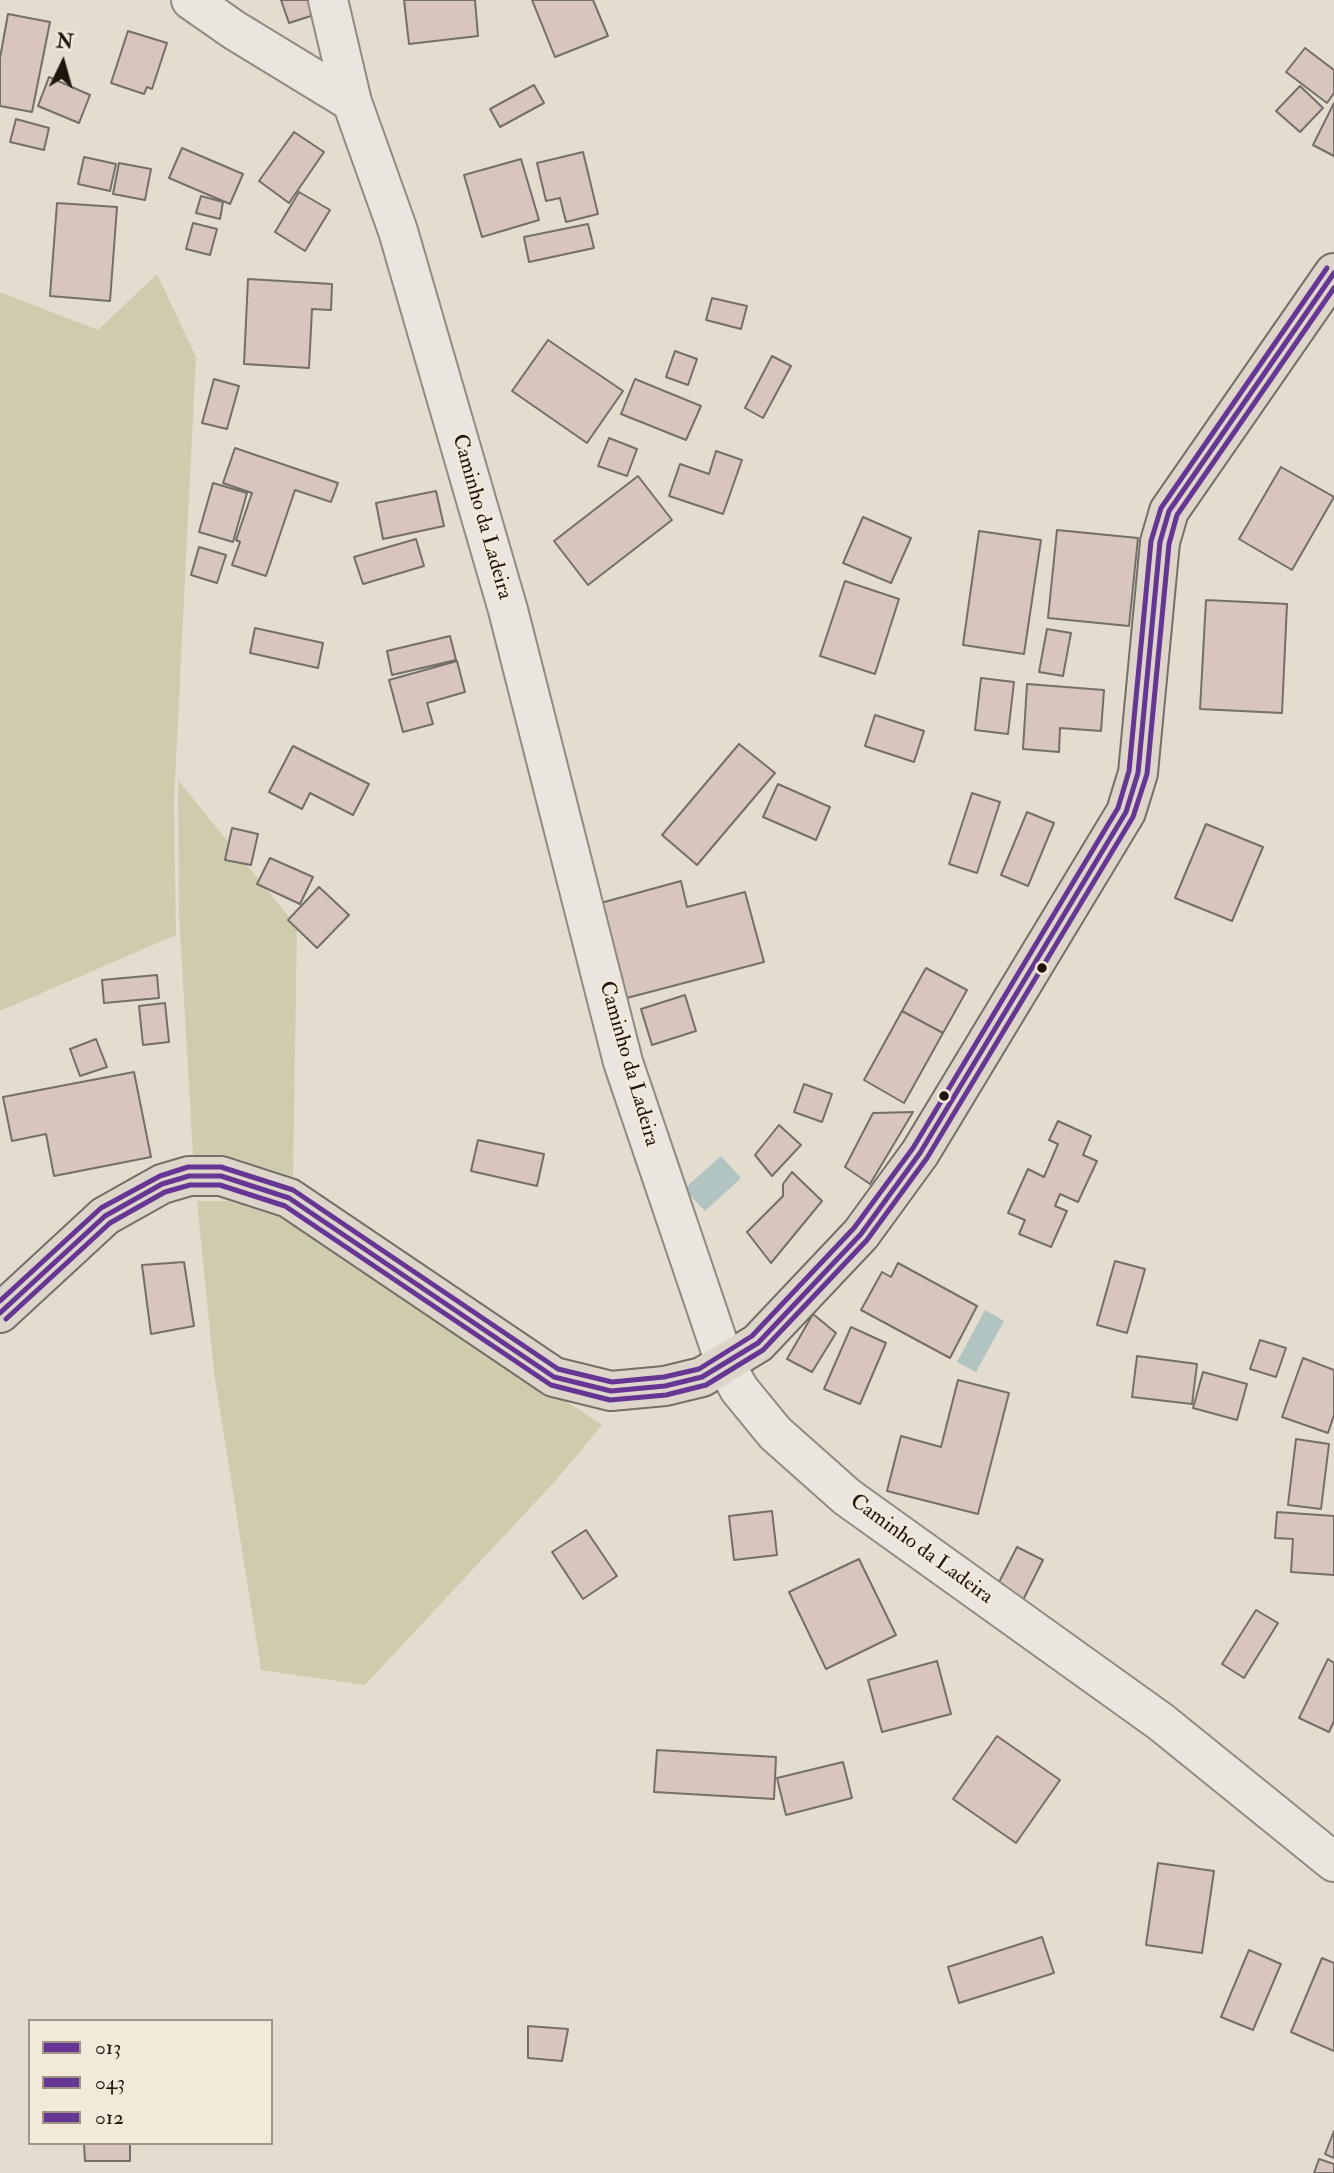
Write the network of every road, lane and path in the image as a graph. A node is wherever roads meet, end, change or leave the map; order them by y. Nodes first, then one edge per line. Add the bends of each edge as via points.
1 (191, 0) edge
2 (328, 0) edge
3 (352, 102) junction
4 (1334, 273) edge
5 (0, 1313) edge
6 (725, 1363) junction
7 (1334, 1862) edge

1 - 3 street
2 - 3 street, Caminho da Ladeira
3 - 6 street, Caminho da Ladeira via 398,231 504,596 623,1062
4 - 6 main road via 1169,511 1160,542 1138,773 1126,813 920,1153 861,1234 758,1343
5 - 6 main road via 105,1216 162,1184 189,1176 221,1176 289,1198 554,1377 611,1391 702,1377
6 - 7 street, Caminho da Ladeira via 739,1389 775,1433 847,1497 1161,1722

